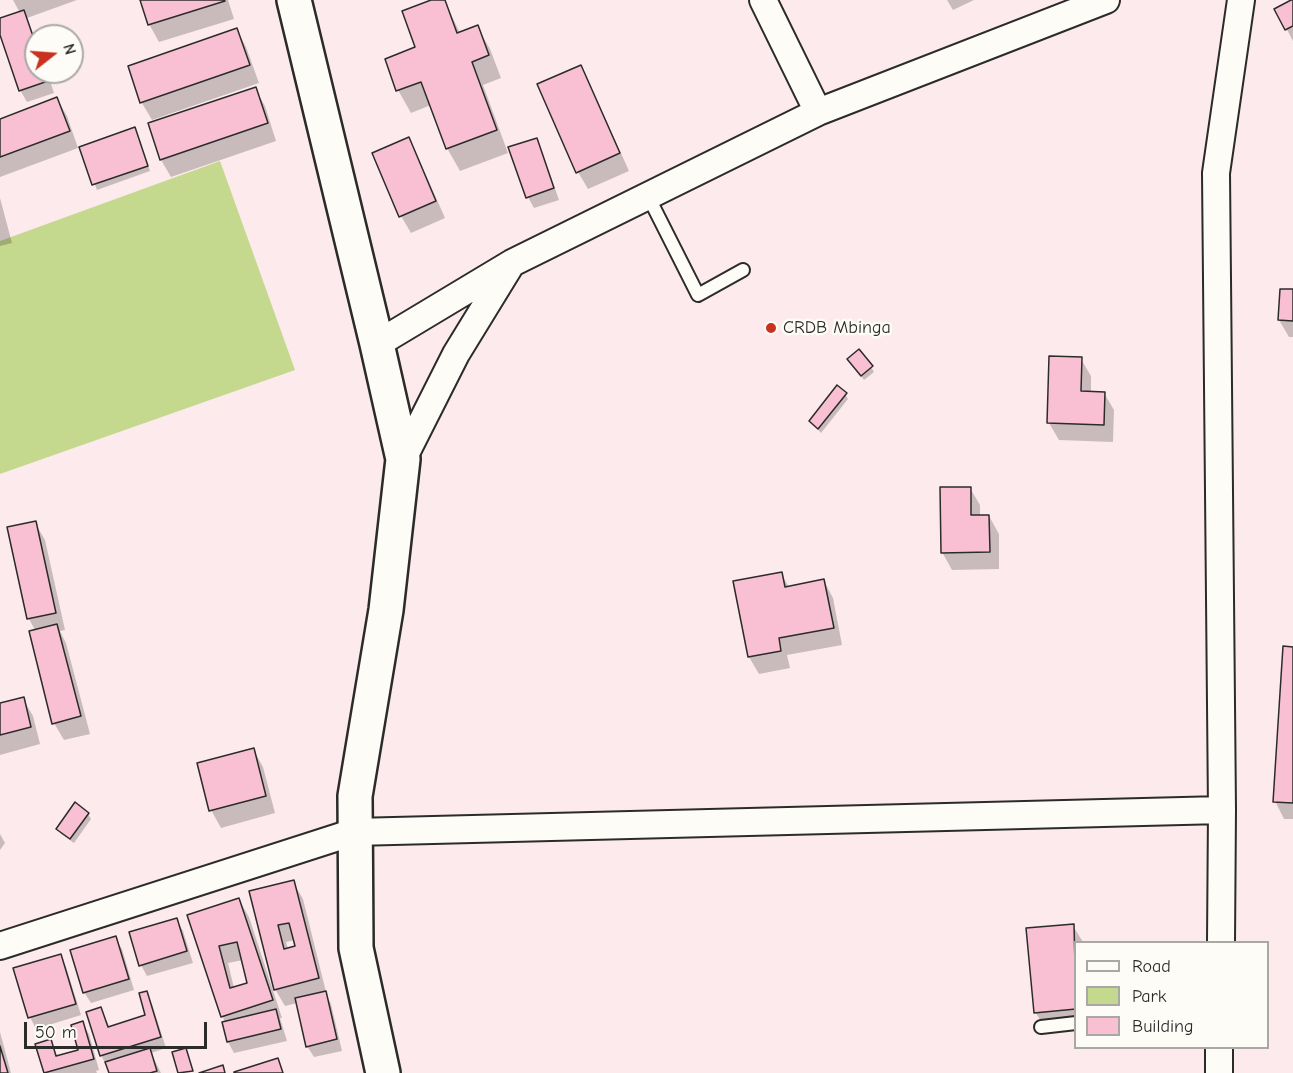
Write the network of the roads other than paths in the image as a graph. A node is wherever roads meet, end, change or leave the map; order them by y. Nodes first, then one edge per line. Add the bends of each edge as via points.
1 (294, 0) edge
2 (763, 0) edge
3 (1106, 0) edge
4 (1241, 0) edge
5 (818, 112) junction
6 (648, 196) junction
7 (512, 263) junction
8 (743, 270) dead end
9 (377, 344) junction
10 (403, 459) junction
11 (1222, 810) junction
12 (354, 832) junction
13 (1221, 941) edge
14 (0, 946) edge
15 (1074, 1023) edge
16 (1041, 1027) dead end
17 (1219, 1049) edge
18 (382, 1073) edge
19 (1219, 1073) edge

1 - 9 street
2 - 5 street
3 - 5 street
4 - 11 street via 1216,172
5 - 6 street
6 - 7 street
6 - 8 lane via 698,295
7 - 9 street
7 - 10 street via 456,354
9 - 10 street
10 - 12 street
11 - 12 street
11 - 13 street
12 - 14 street
12 - 18 street via 357,948
15 - 16 lane
17 - 19 street

